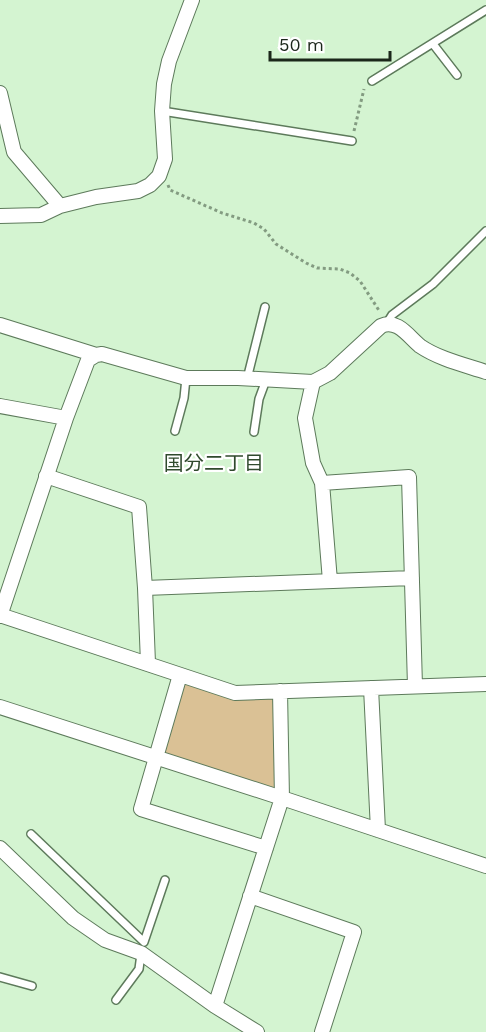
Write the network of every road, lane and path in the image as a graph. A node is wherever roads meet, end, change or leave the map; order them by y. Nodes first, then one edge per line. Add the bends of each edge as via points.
1 (192, 0) edge
2 (486, 10) edge
3 (433, 44) junction
4 (458, 75) dead end
5 (372, 81) joint
6 (0, 93) edge
7 (162, 111) junction
8 (352, 141) joint
9 (162, 169) junction
10 (60, 206) junction
11 (0, 216) edge
12 (486, 231) edge
13 (265, 307) dead end
14 (387, 323) junction
15 (0, 325) edge
16 (96, 354) junction
17 (486, 372) edge
18 (186, 378) junction
19 (247, 379) junction
20 (266, 380) junction
21 (313, 382) junction
22 (0, 406) edge
23 (66, 418) junction
24 (175, 431) dead end
25 (254, 432) dead end
26 (46, 476) junction
27 (322, 483) junction
28 (412, 578) junction
29 (330, 581) junction
30 (145, 588) junction
31 (0, 616) edge
32 (148, 663) junction
33 (180, 675) junction
34 (486, 684) edge
35 (415, 686) junction
36 (370, 688) junction
37 (280, 691) junction
38 (0, 707) edge
39 (156, 758) junction
40 (282, 798) junction
41 (378, 830) junction
42 (31, 834) dead end
43 (266, 848) junction
44 (0, 849) edge
45 (486, 867) edge
46 (165, 880) dead end
47 (250, 896) junction
48 (143, 947) junction
49 (0, 976) edge
50 (32, 986) dead end
51 (116, 1000) dead end
52 (215, 1006) junction
53 (257, 1032) edge
54 (322, 1032) edge

1 - 7 street via 170,61
2 - 3 lane
3 - 4 lane
3 - 5 lane
5 - 8 path via 363,90
6 - 10 street via 14,152
7 - 8 lane
7 - 9 street
9 - 10 street via 150,185 138,191
9 - 14 path via 170,190 254,223 276,244 306,263 350,273 360,281
10 - 11 street via 41,215
12 - 14 lane via 446,273
13 - 19 lane
14 - 17 street via 396,325 437,355
14 - 21 street via 330,373
15 - 16 street
16 - 18 street
16 - 23 street via 88,360
18 - 19 street
18 - 24 lane
19 - 20 street
20 - 21 street
20 - 25 lane
21 - 27 street via 305,418 313,463
22 - 23 street
23 - 26 street
26 - 30 street via 139,507
26 - 31 street
27 - 28 street via 409,477
27 - 29 street
28 - 29 street
28 - 35 street
29 - 30 street
30 - 32 street
31 - 32 street
32 - 33 street
33 - 37 street via 235,693
33 - 39 street
34 - 35 street
35 - 36 street
36 - 37 street
36 - 41 street
37 - 40 street
38 - 39 street
39 - 40 street
39 - 43 street via 141,809
40 - 41 street
40 - 43 street
41 - 45 street
42 - 48 lane
43 - 47 street
44 - 48 street via 74,918 105,940
46 - 48 lane
47 - 52 street
47 - 54 street via 354,932
48 - 51 lane via 139,969
48 - 52 street
49 - 50 lane
52 - 53 street

